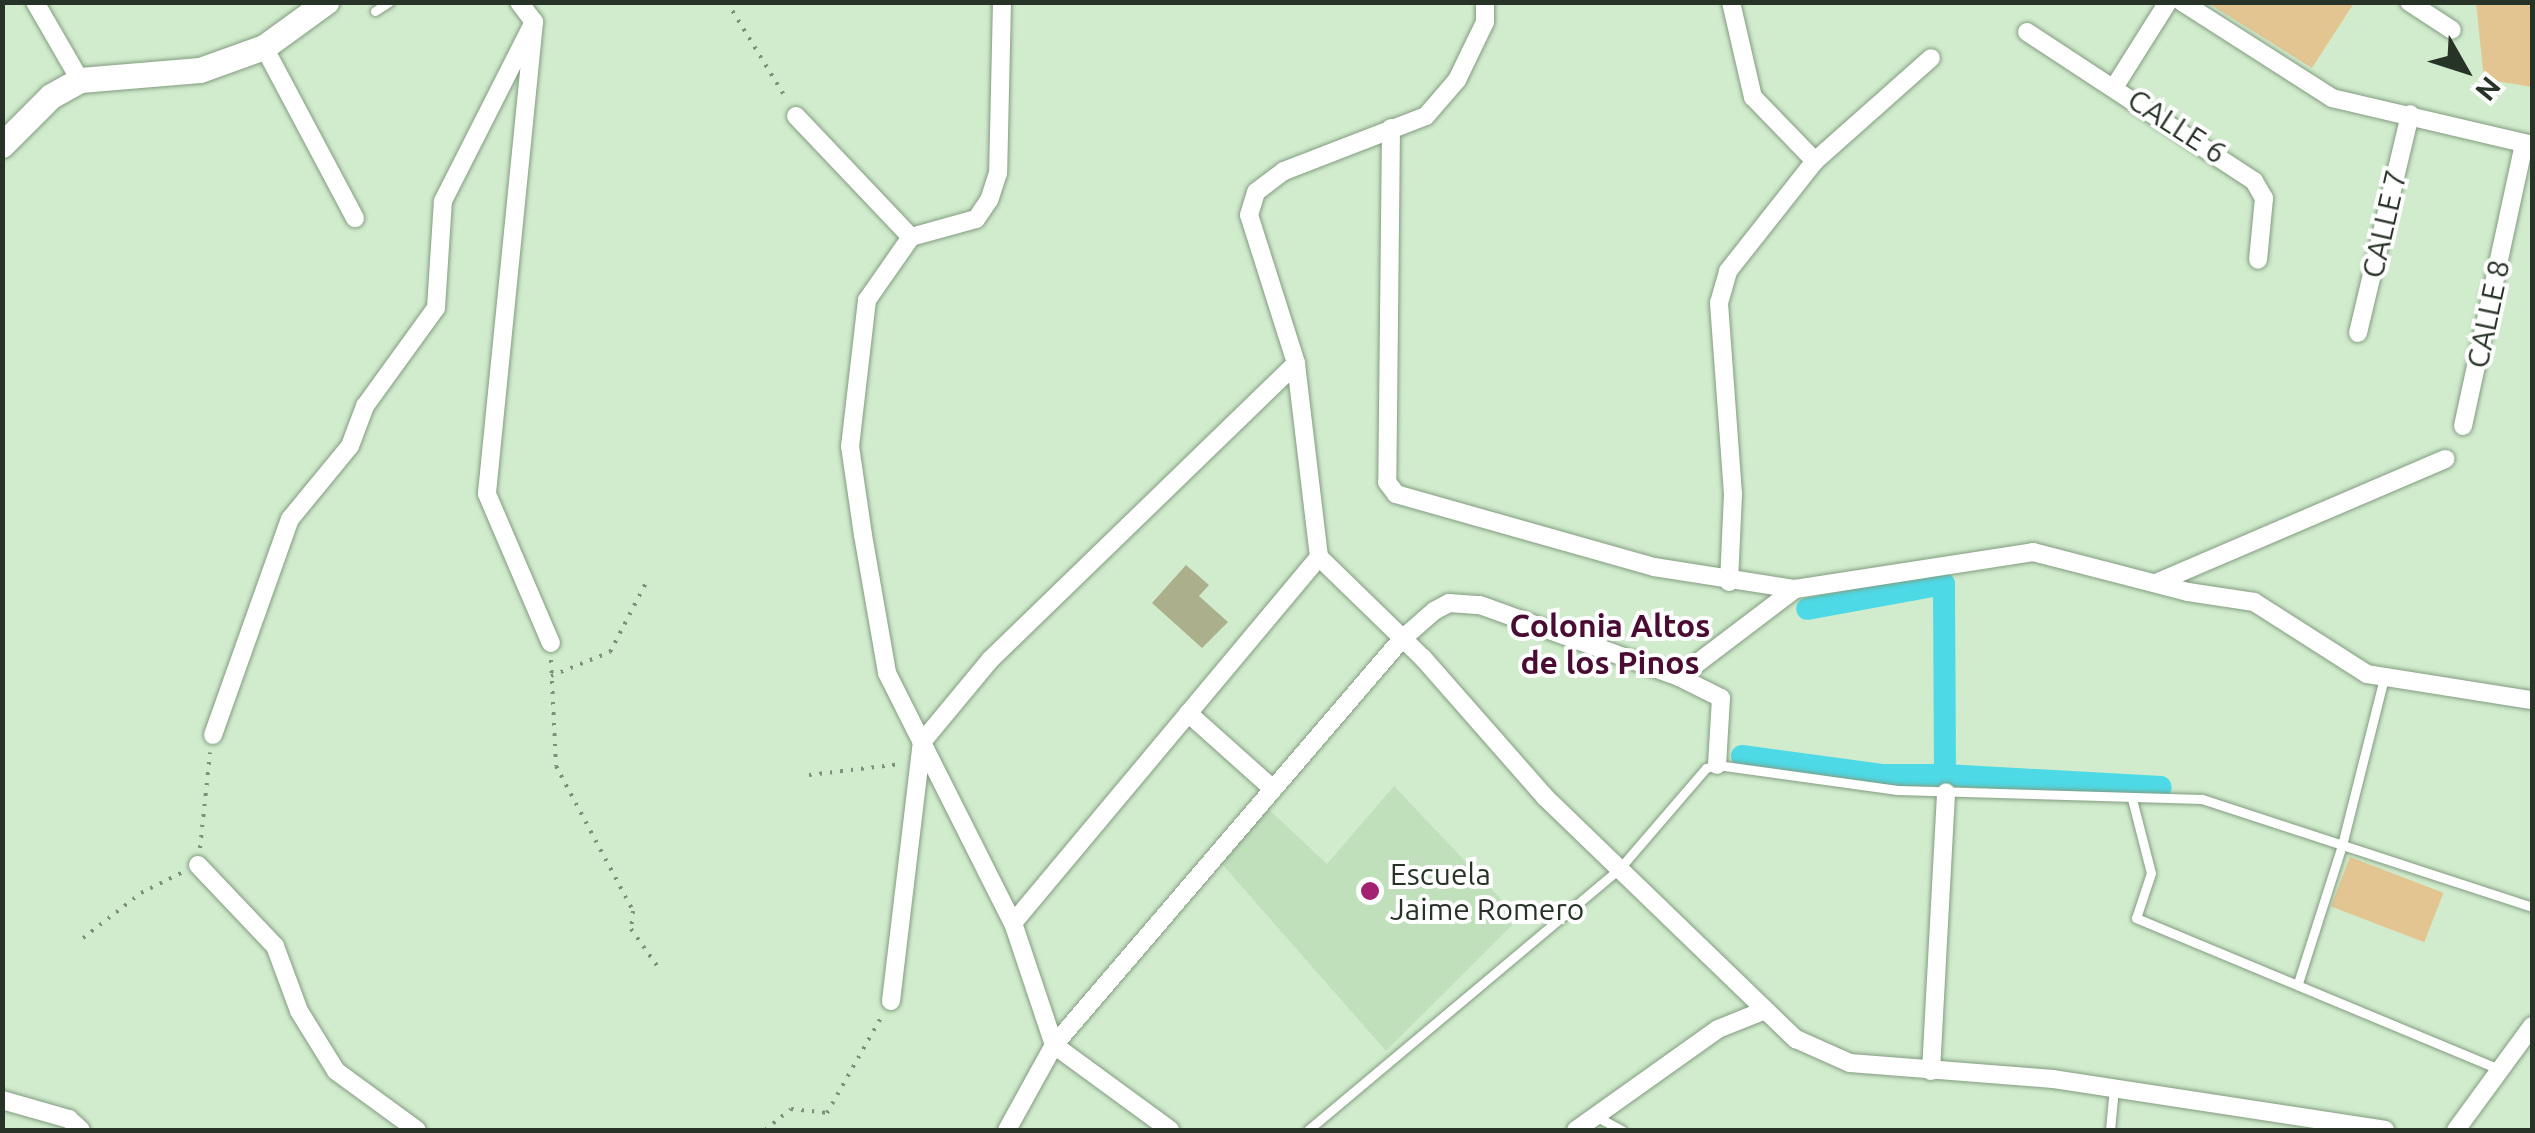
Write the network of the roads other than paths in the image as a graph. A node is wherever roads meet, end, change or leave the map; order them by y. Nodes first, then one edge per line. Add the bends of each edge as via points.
1 (35, 2) edge
2 (326, 2) edge
3 (389, 2) edge
4 (519, 2) edge
5 (1485, 2) edge
6 (1731, 2) edge
7 (2168, 2) edge
8 (2182, 2) edge
9 (2410, 2) edge
10 (1003, 3) edge
11 (375, 11) dead end
12 (534, 22) junction
13 (2452, 30) dead end
14 (2027, 32) dead end
15 (264, 47) junction
16 (1931, 58) dead end
17 (80, 80) junction
18 (2115, 86) junction
19 (2410, 114) junction
20 (796, 116) road end
21 (1391, 128) junction
22 (2528, 144) edge
23 (2, 146) edge
24 (1815, 160) junction
25 (355, 218) dead end
26 (911, 237) junction
27 (2258, 260) dead end
28 (2358, 334) dead end
29 (1296, 363) junction
30 (2464, 426) dead end
31 (2446, 459) dead end
32 (1318, 558) junction
33 (1729, 582) junction
34 (2156, 583) junction
35 (1795, 589) junction
36 (1401, 640) junction
37 (551, 643) road end
38 (1680, 676) junction
39 (2384, 678) junction
40 (2532, 700) edge
41 (1188, 713) junction
42 (213, 735) road end
43 (922, 742) junction
44 (1717, 765) junction
45 (1273, 789) junction
46 (1946, 792) junction
47 (2132, 799) junction
48 (2342, 845) junction
49 (198, 864) road end
50 (1620, 868) junction
51 (2532, 907) edge
52 (1013, 923) junction
53 (2298, 983) junction
54 (890, 1002) road end
55 (1763, 1011) junction
56 (2532, 1026) edge
57 (1054, 1046) junction
58 (1930, 1071) junction
59 (2504, 1072) junction
60 (2114, 1088) junction
61 (2, 1100) edge
62 (1599, 1118) junction
63 (82, 1130) edge
64 (416, 1130) edge
65 (1007, 1130) edge
66 (1170, 1130) edge
67 (1308, 1130) edge
68 (1576, 1130) edge
69 (1622, 1130) edge
70 (2110, 1130) edge
71 (2385, 1130) edge
72 (2456, 1130) edge

1 - 17 street
2 - 15 street
3 - 11 lane
4 - 12 street
5 - 21 street via 1485,22 1457,80 1426,116
6 - 24 street via 1753,96
7 - 18 street
8 - 19 street via 2332,98
9 - 13 street
10 - 26 street via 998,173 989,200 976,219
12 - 37 street via 487,494
12 - 42 street via 443,201 436,308 365,406 350,446 290,519
14 - 18 street, CALLE 6
15 - 17 street via 200,70
15 - 25 street
16 - 24 street
17 - 23 street via 51,96
18 - 27 street, CALLE 6 via 2254,180 2264,198
19 - 22 street
19 - 28 street, CALLE 7
20 - 26 street
21 - 29 street via 1284,171 1256,192 1249,214
21 - 33 street via 1387,482 1414,502
22 - 30 street, CALLE 8
24 - 33 street via 1740,253 1719,304 1733,494
26 - 43 street via 867,300 850,446 887,673
29 - 32 street
29 - 43 street via 990,660
31 - 34 street
32 - 36 street
32 - 41 street
33 - 35 street
34 - 35 street via 2033,552
34 - 39 street via 2254,602 2335,656
35 - 38 street
36 - 38 street via 1434,611 1467,602
36 - 45 street
36 - 50 street
38 - 44 street via 1721,698
39 - 40 street
39 - 48 lane
41 - 45 street
41 - 52 street
43 - 52 street
43 - 54 street
44 - 46 lane
44 - 50 lane via 1706,768
45 - 57 street
46 - 47 lane
46 - 58 street
47 - 48 lane via 2202,799
47 - 53 lane via 2151,873 2136,918
48 - 51 lane
48 - 53 lane
49 - 64 street via 274,946 299,1011 336,1072
50 - 55 street
50 - 67 lane
52 - 57 street
53 - 59 lane
55 - 58 street via 1796,1039 1850,1064
55 - 62 street via 1718,1029
56 - 59 street
57 - 65 street
57 - 66 street
58 - 60 street
59 - 72 street
60 - 70 lane
60 - 71 street
61 - 63 street via 69,1118
62 - 68 street
62 - 69 lane

